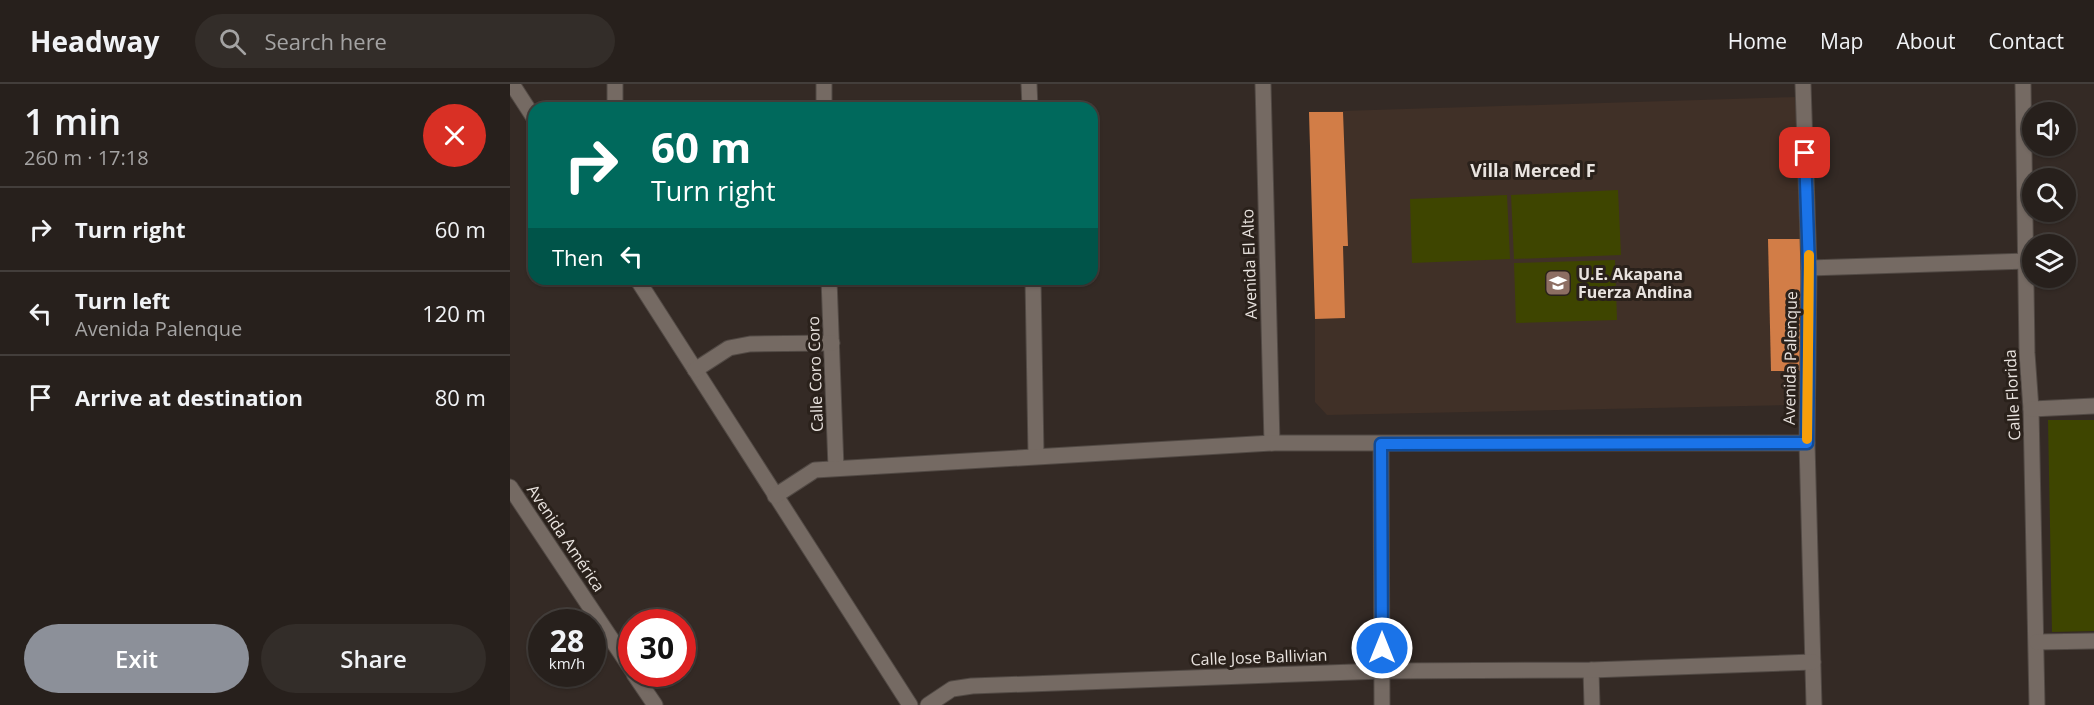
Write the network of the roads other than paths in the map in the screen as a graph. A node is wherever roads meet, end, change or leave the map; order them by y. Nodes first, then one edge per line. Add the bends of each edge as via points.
1 (512, 84) edge
2 (615, 84) edge
3 (824, 84) edge
4 (1029, 84) edge
5 (1263, 84) edge
6 (1803, 84) edge
7 (2023, 84) edge
8 (615, 102) edge
9 (824, 102) edge
10 (1030, 102) edge
11 (528, 109) edge
12 (2026, 234) edge
13 (2022, 261) edge
14 (1809, 268) junction
15 (641, 285) edge
16 (830, 285) edge
17 (1033, 285) edge
18 (2027, 288) edge
19 (832, 343) junction
20 (695, 370) junction
21 (2094, 406) edge
22 (2031, 409) junction
23 (1272, 443) junction
24 (1807, 443) junction
25 (1381, 444) junction
26 (1036, 455) junction
27 (836, 468) junction
28 (510, 487) edge
29 (775, 496) junction
30 (2094, 641) edge
31 (2037, 642) junction
32 (618, 649) edge
33 (1813, 662) junction
34 (1382, 670) junction
35 (1591, 670) junction
36 (643, 687) edge
37 (655, 705) edge
38 (909, 705) edge
39 (928, 705) edge
40 (1382, 705) edge
41 (1592, 705) edge
42 (1814, 705) edge
43 (2037, 705) edge

1 - 11 street
2 - 8 street
3 - 9 street
4 - 10 street
5 - 23 street, Avenida El Alto
6 - 14 street, Avenida Palenque
7 - 12 street, Calle Florida
13 - 14 street
14 - 24 street, Avenida Palenque
15 - 20 street
16 - 19 street, Calle Coro Coro
17 - 26 street
18 - 22 street, Calle Florida
19 - 20 street via 729,348
19 - 27 street, Calle Coro Coro
20 - 29 street
21 - 22 street
22 - 31 street, Calle Florida
23 - 25 street
23 - 26 street
24 - 25 street
24 - 33 street, Avenida Palenque
25 - 34 street
26 - 27 street
27 - 29 street via 815,470
28 - 32 street, Avenida América
29 - 38 street
30 - 31 street
31 - 43 street, Calle Florida
33 - 35 street, Calle Jose Ballivian
33 - 42 street, Avenida Palenque
34 - 35 street, Calle Jose Ballivian
34 - 39 street, Calle Jose Ballivian via 972,686 952,689
34 - 40 street
35 - 41 street
36 - 37 street, Avenida América

